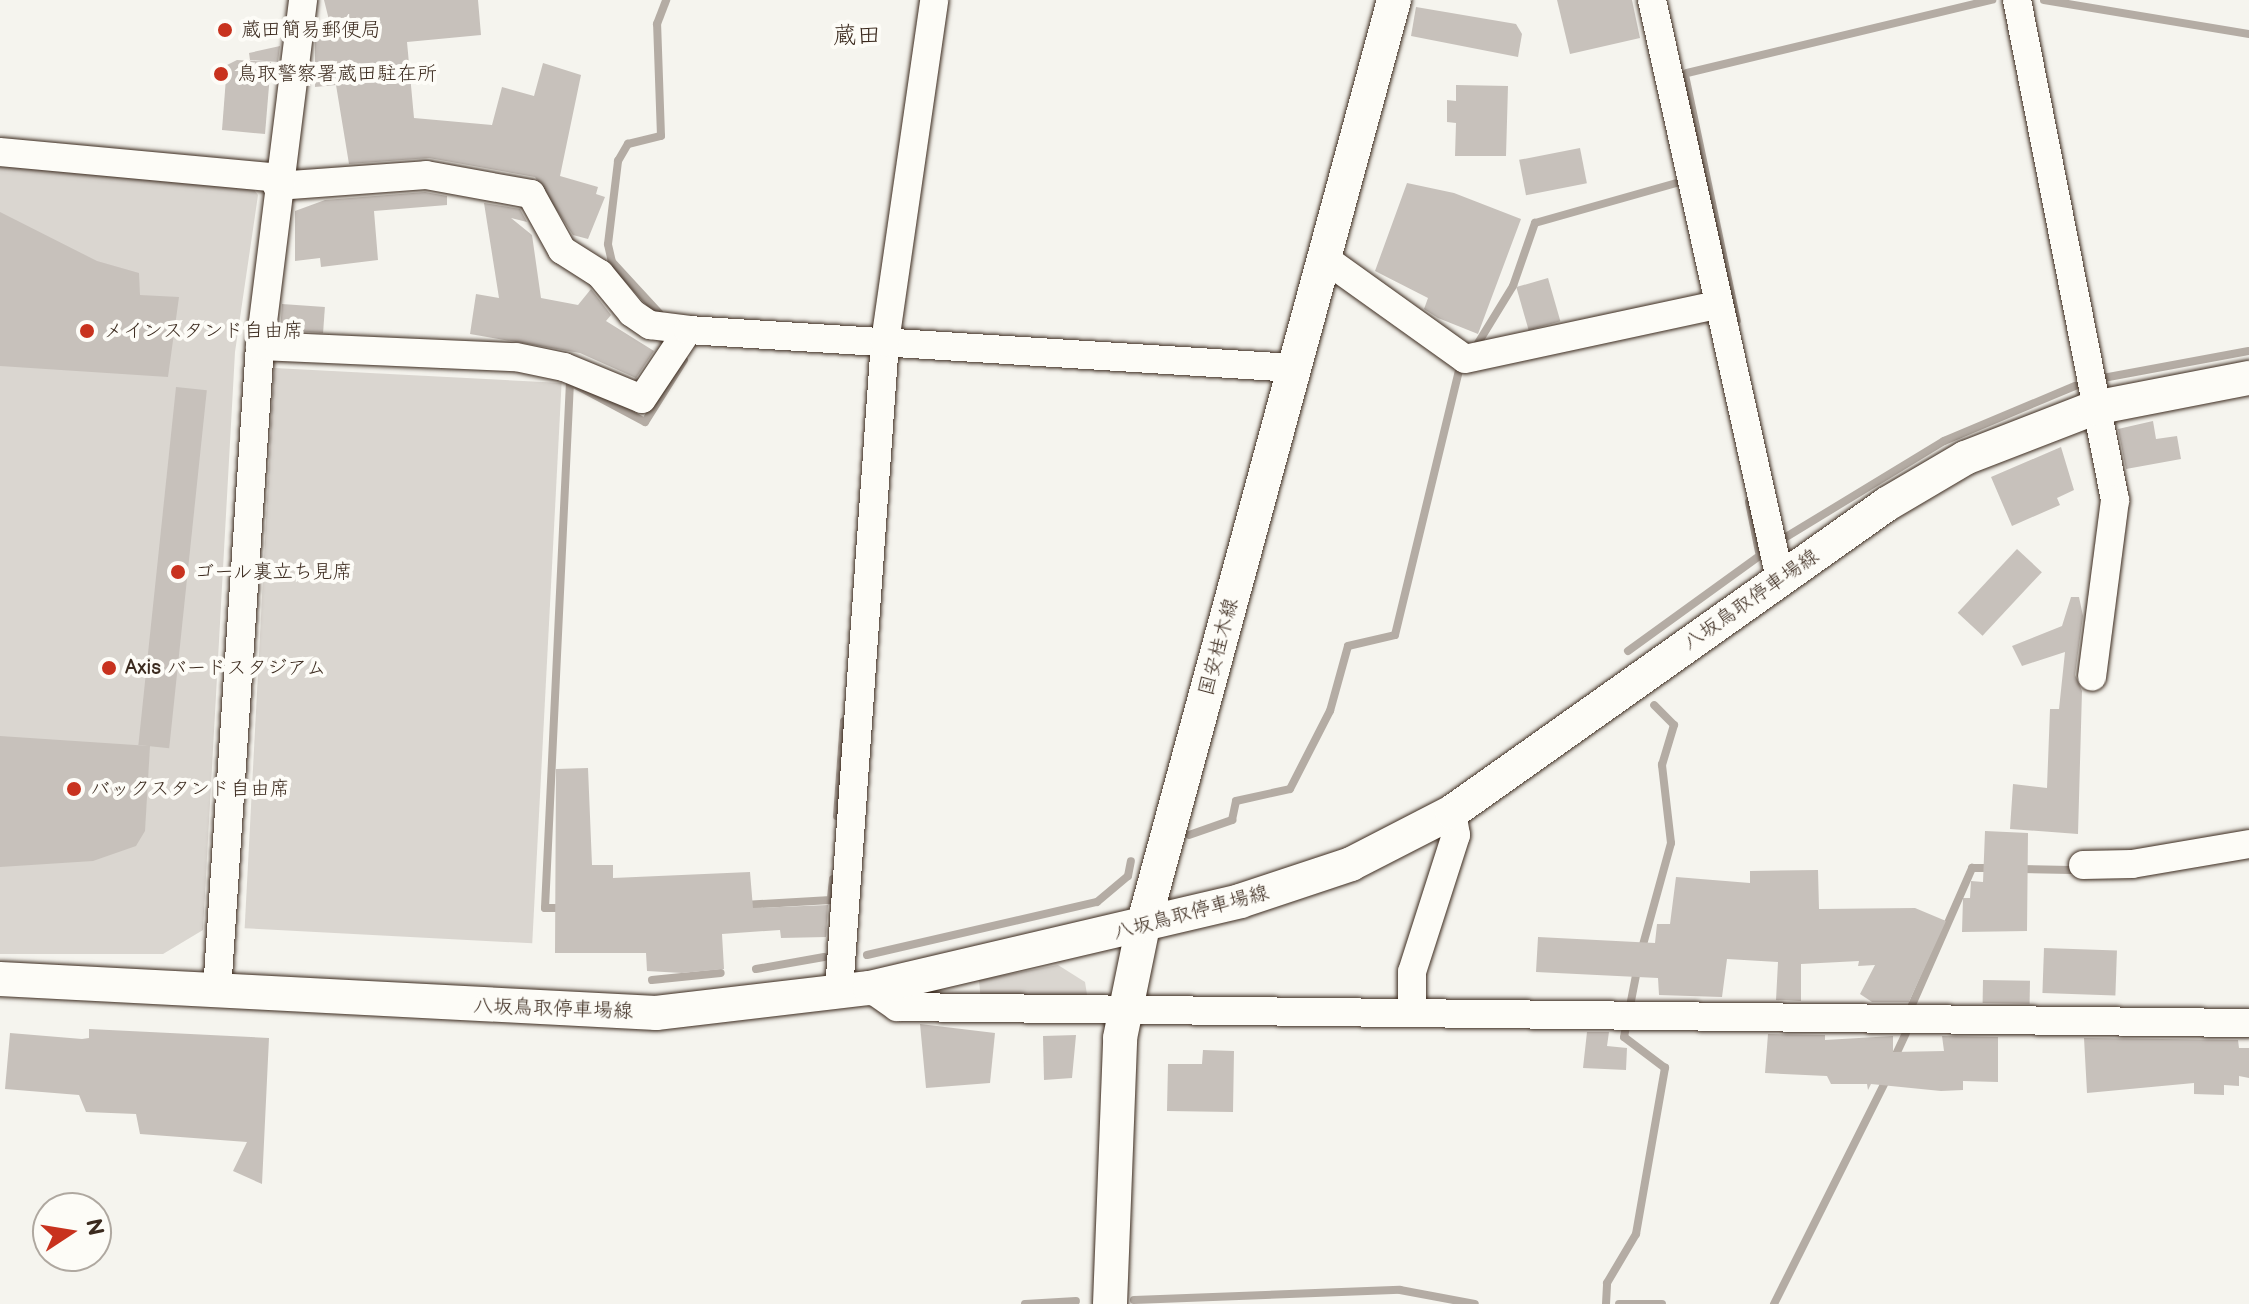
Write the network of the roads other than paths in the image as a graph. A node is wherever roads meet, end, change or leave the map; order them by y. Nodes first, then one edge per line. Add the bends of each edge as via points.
1 (303, 0) edge
2 (934, 0) edge
3 (1394, 0) edge
4 (1652, 0) edge
5 (2017, 0) edge
6 (0, 152) edge
7 (278, 182) junction
8 (1324, 258) junction
9 (1717, 305) junction
10 (688, 330) junction
11 (885, 342) junction
12 (260, 346) junction
13 (1294, 368) junction
14 (2249, 378) edge
15 (2094, 408) junction
16 (1780, 579) junction
17 (2092, 677) dead end
18 (1452, 812) junction
19 (2249, 844) edge
20 (2083, 865) dead end
21 (1143, 926) junction
22 (0, 979) edge
23 (855, 989) junction
24 (217, 991) junction
25 (1126, 1006) junction
26 (1412, 1009) junction
27 (2249, 1023) edge
28 (1110, 1304) edge

1 - 7 street
2 - 11 street
3 - 8 main road, 国安桂木線
4 - 9 street
5 - 15 street
6 - 7 street
7 - 10 street via 426,175 531,194 562,250 600,274 632,313 650,325
7 - 12 street
8 - 9 street via 1465,359
8 - 13 main road, 国安桂木線
9 - 16 street
10 - 11 street
10 - 12 street via 642,399 564,367 516,357
11 - 13 street
11 - 23 street
12 - 24 street
13 - 21 main road, 国安桂木線
14 - 15 main road, 八坂鳥取停車場線
15 - 16 main road, 八坂鳥取停車場線 via 1965,458
15 - 17 street via 2115,500
16 - 18 main road, 八坂鳥取停車場線
18 - 21 main road, 八坂鳥取停車場線 via 1303,882
18 - 26 street via 1456,835 1412,972
19 - 20 street via 2132,864
21 - 23 main road, 八坂鳥取停車場線
21 - 25 main road, 国安桂木線
22 - 24 main road, 八坂鳥取停車場線
23 - 24 main road, 八坂鳥取停車場線 via 656,1013
23 - 25 street via 897,1007 1081,1011
25 - 26 street
25 - 28 main road, 国安桂木線
26 - 27 street

